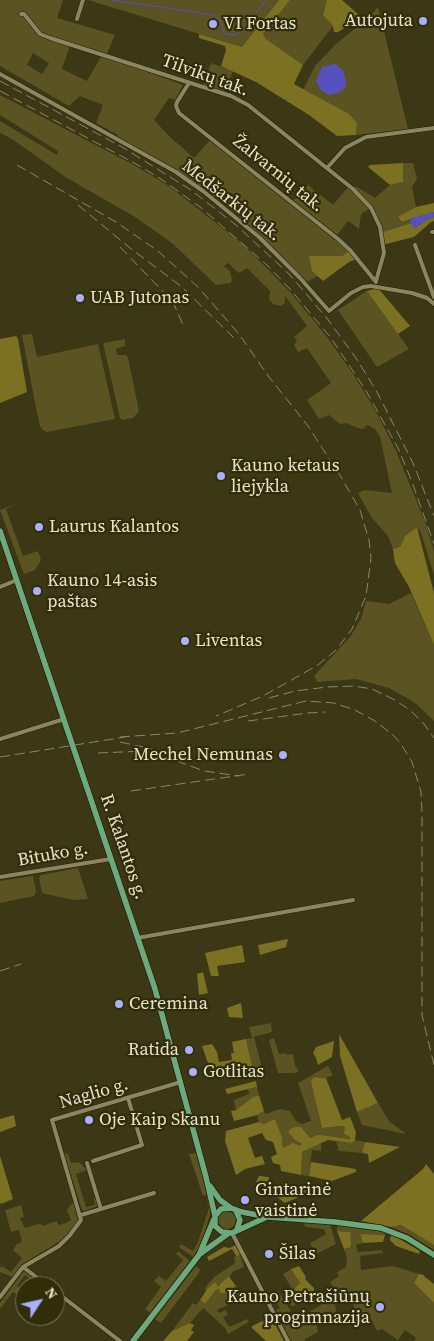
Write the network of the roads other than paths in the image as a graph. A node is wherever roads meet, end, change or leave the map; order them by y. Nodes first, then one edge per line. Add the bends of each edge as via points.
1 (83, 0) edge
2 (21, 14) dead end
3 (77, 19) dead end
4 (0, 74) edge
5 (189, 83) junction
6 (434, 128) edge
7 (327, 168) junction
8 (415, 245) dead end
9 (376, 284) junction
10 (434, 301) edge
11 (0, 531) edge
12 (17, 580) junction
13 (0, 587) edge
14 (64, 719) junction
15 (0, 739) edge
16 (111, 859) junction
17 (0, 877) edge
18 (353, 900) dead end
19 (138, 938) junction
20 (181, 1082) junction
21 (128, 1098) junction
22 (93, 1161) dead end
23 (87, 1162) dead end
24 (206, 1177) junction
25 (154, 1194) dead end
26 (101, 1209) junction
27 (232, 1209) junction
28 (80, 1215) junction
29 (268, 1217) junction
30 (214, 1218) junction
31 (232, 1232) junction
32 (199, 1255) junction
33 (434, 1255) edge
34 (23, 1267) junction
35 (35, 1276) edge
36 (0, 1298) edge
37 (65, 1299) edge
38 (120, 1341) edge
39 (134, 1341) edge
40 (288, 1341) edge

1 - 3 street
2 - 5 street, Tilvikų tak. via 45,36
4 - 9 street, Medšarkių tak. via 176,172 203,191 260,238 328,311 357,290
5 - 7 street, Tilvikų tak. via 248,105
5 - 9 street, Žalvarnių tak. via 177,102 179,112 350,250
6 - 7 street via 366,137 345,148
7 - 9 street, Tilvikų tak. via 364,199 376,216 384,254
8 - 10 street
9 - 10 street, Medšarkių tak.
11 - 12 main road, R. Kalantos g.
12 - 13 street
12 - 14 main road, R. Kalantos g.
14 - 15 street
14 - 16 main road, R. Kalantos g.
16 - 17 street, Bituko g.
16 - 19 main road, R. Kalantos g.
18 - 19 street
19 - 20 main road, R. Kalantos g.
20 - 21 street, Naglio g.
20 - 24 main road, R. Kalantos g.
21 - 22 street via 142,1145
21 - 28 street, Naglio g. via 52,1120
23 - 26 street
24 - 27 main road, R. Kalantos g. via 216,1195
24 - 30 main road, R. Kalantos g.
25 - 26 street
26 - 28 street
27 - 29 main road
27 - 30 main road via 221,1209
27 - 31 main road via 239,1214 240,1220
28 - 34 street via 80,1223 59,1246
29 - 31 main road
29 - 33 main road via 381,1228 407,1238
30 - 31 main road via 222,1232
30 - 32 main road
31 - 32 main road
31 - 40 street
32 - 39 main road
34 - 35 street
34 - 36 street
37 - 38 street

